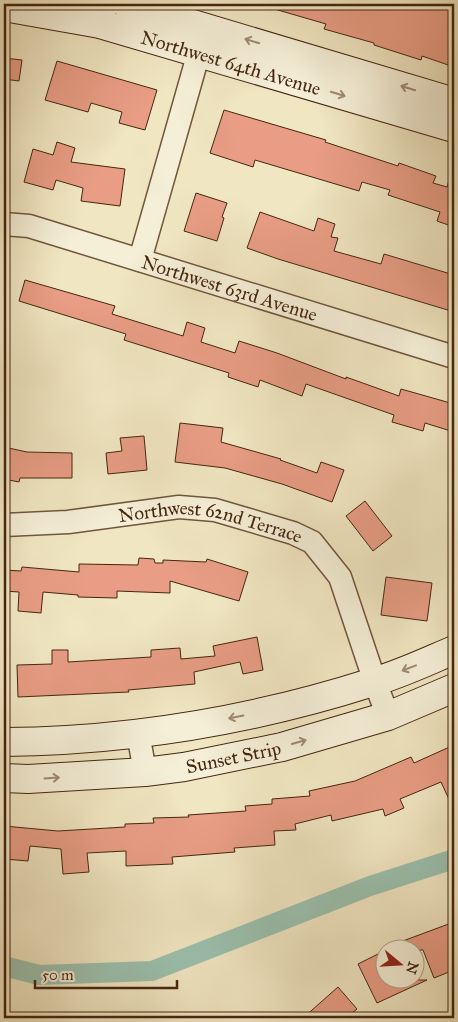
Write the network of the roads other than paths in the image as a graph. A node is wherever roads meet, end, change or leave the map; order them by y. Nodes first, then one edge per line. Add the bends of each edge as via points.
1 (126, 4) edge
2 (4, 7) edge
3 (103, 14) edge
4 (199, 52) junction
5 (454, 102) edge
6 (454, 128) edge
7 (4, 224) edge
8 (140, 260) junction
9 (454, 357) edge
10 (4, 525) edge
11 (454, 650) edge
12 (374, 682) junction
13 (454, 688) edge
14 (388, 716) junction
15 (138, 733) junction
16 (4, 742) edge
17 (145, 772) junction
18 (4, 778) edge

5 -> 1 street, Northwest 64th Avenue
2 - 3 street, Northwest 64th Avenue
3 - 4 street, Northwest 64th Avenue
4 -> 6 street, Northwest 64th Avenue
4 - 8 street
7 - 8 street, Northwest 63rd Avenue via 29,226
8 - 9 street, Northwest 63rd Avenue
10 - 12 street, Northwest 62nd Terrace via 68,522 180,507 215,510 292,533 312,542 340,577
11 -> 12 street, Sunset Strip
12 - 14 street, Northwest 62nd Terrace
12 -> 15 street, Sunset Strip via 277,708 175,729
13 - 14 street, Sunset Strip
17 -> 14 street, Sunset Strip via 282,747
15 - 16 street, Sunset Strip
15 - 17 street
18 -> 17 street, Sunset Strip

